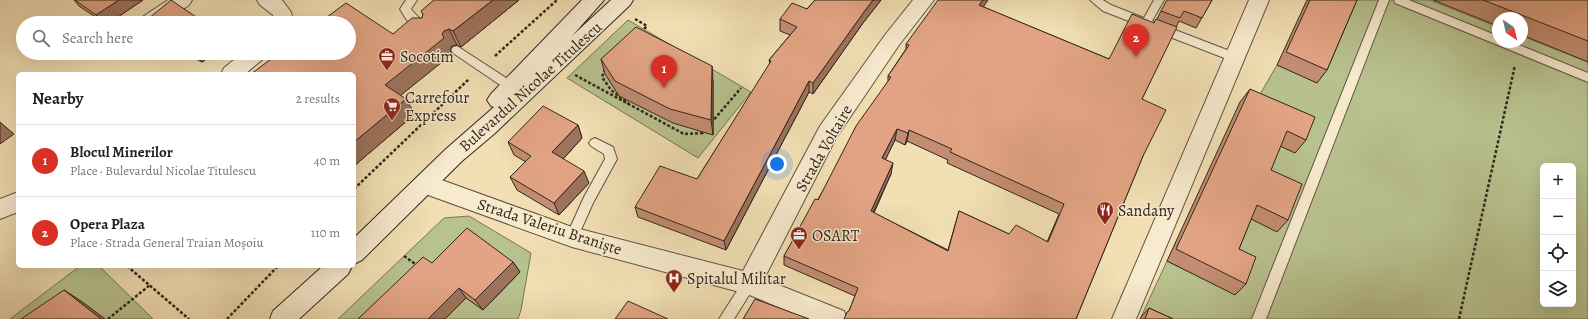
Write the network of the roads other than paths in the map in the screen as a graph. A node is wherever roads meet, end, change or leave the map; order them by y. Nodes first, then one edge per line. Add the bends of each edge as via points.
1 (182, 0) edge
2 (267, 0) edge
3 (412, 0) edge
4 (594, 0) edge
5 (924, 0) edge
6 (1095, 0) edge
7 (1160, 0) edge
8 (1259, 0) edge
9 (1384, 0) edge
10 (1399, 0) edge
11 (627, 8) edge
12 (158, 16) edge
13 (283, 16) edge
14 (1146, 23) junction
15 (425, 30) edge
16 (1492, 39) edge
17 (1524, 48) edge
18 (456, 50) dead end
19 (1236, 58) junction
20 (248, 60) edge
21 (233, 72) edge
22 (1588, 78) edge
23 (510, 86) junction
24 (595, 143) dead end
25 (454, 155) junction
26 (425, 184) junction
27 (16, 203) edge
28 (0, 209) edge
29 (572, 237) junction
30 (356, 251) edge
31 (338, 268) edge
32 (749, 284) junction
33 (282, 319) edge
34 (726, 319) edge
35 (835, 319) edge
36 (1124, 319) edge
37 (1259, 319) edge

1 - 12 street
2 - 13 street via 279,8
3 - 15 lane via 405,10
4 - 23 street, Bulevardul Nicolae Titulescu
5 - 32 street, Strada Voltaire via 892,40 828,132
6 - 14 lane via 1107,8
7 - 14 lane
8 - 19 street
9 - 37 lane
10 - 16 lane
11 - 25 street, Bulevardul Nicolae Titulescu via 555,64
14 - 19 lane
17 - 22 lane
18 - 23 lane
19 - 36 street
20 - 21 street
23 - 25 street, Bulevardul Nicolae Titulescu
24 - 29 lane via 609,151 611,159
25 - 26 street, Bulevardul Nicolae Titulescu
26 - 29 street, Strada Valeriu Braniște
26 - 30 street, Bulevardul Nicolae Titulescu
27 - 28 street
29 - 32 street, Strada Valeriu Braniște
31 - 33 street
32 - 34 lane
32 - 35 street, Strada Valeriu Braniște

